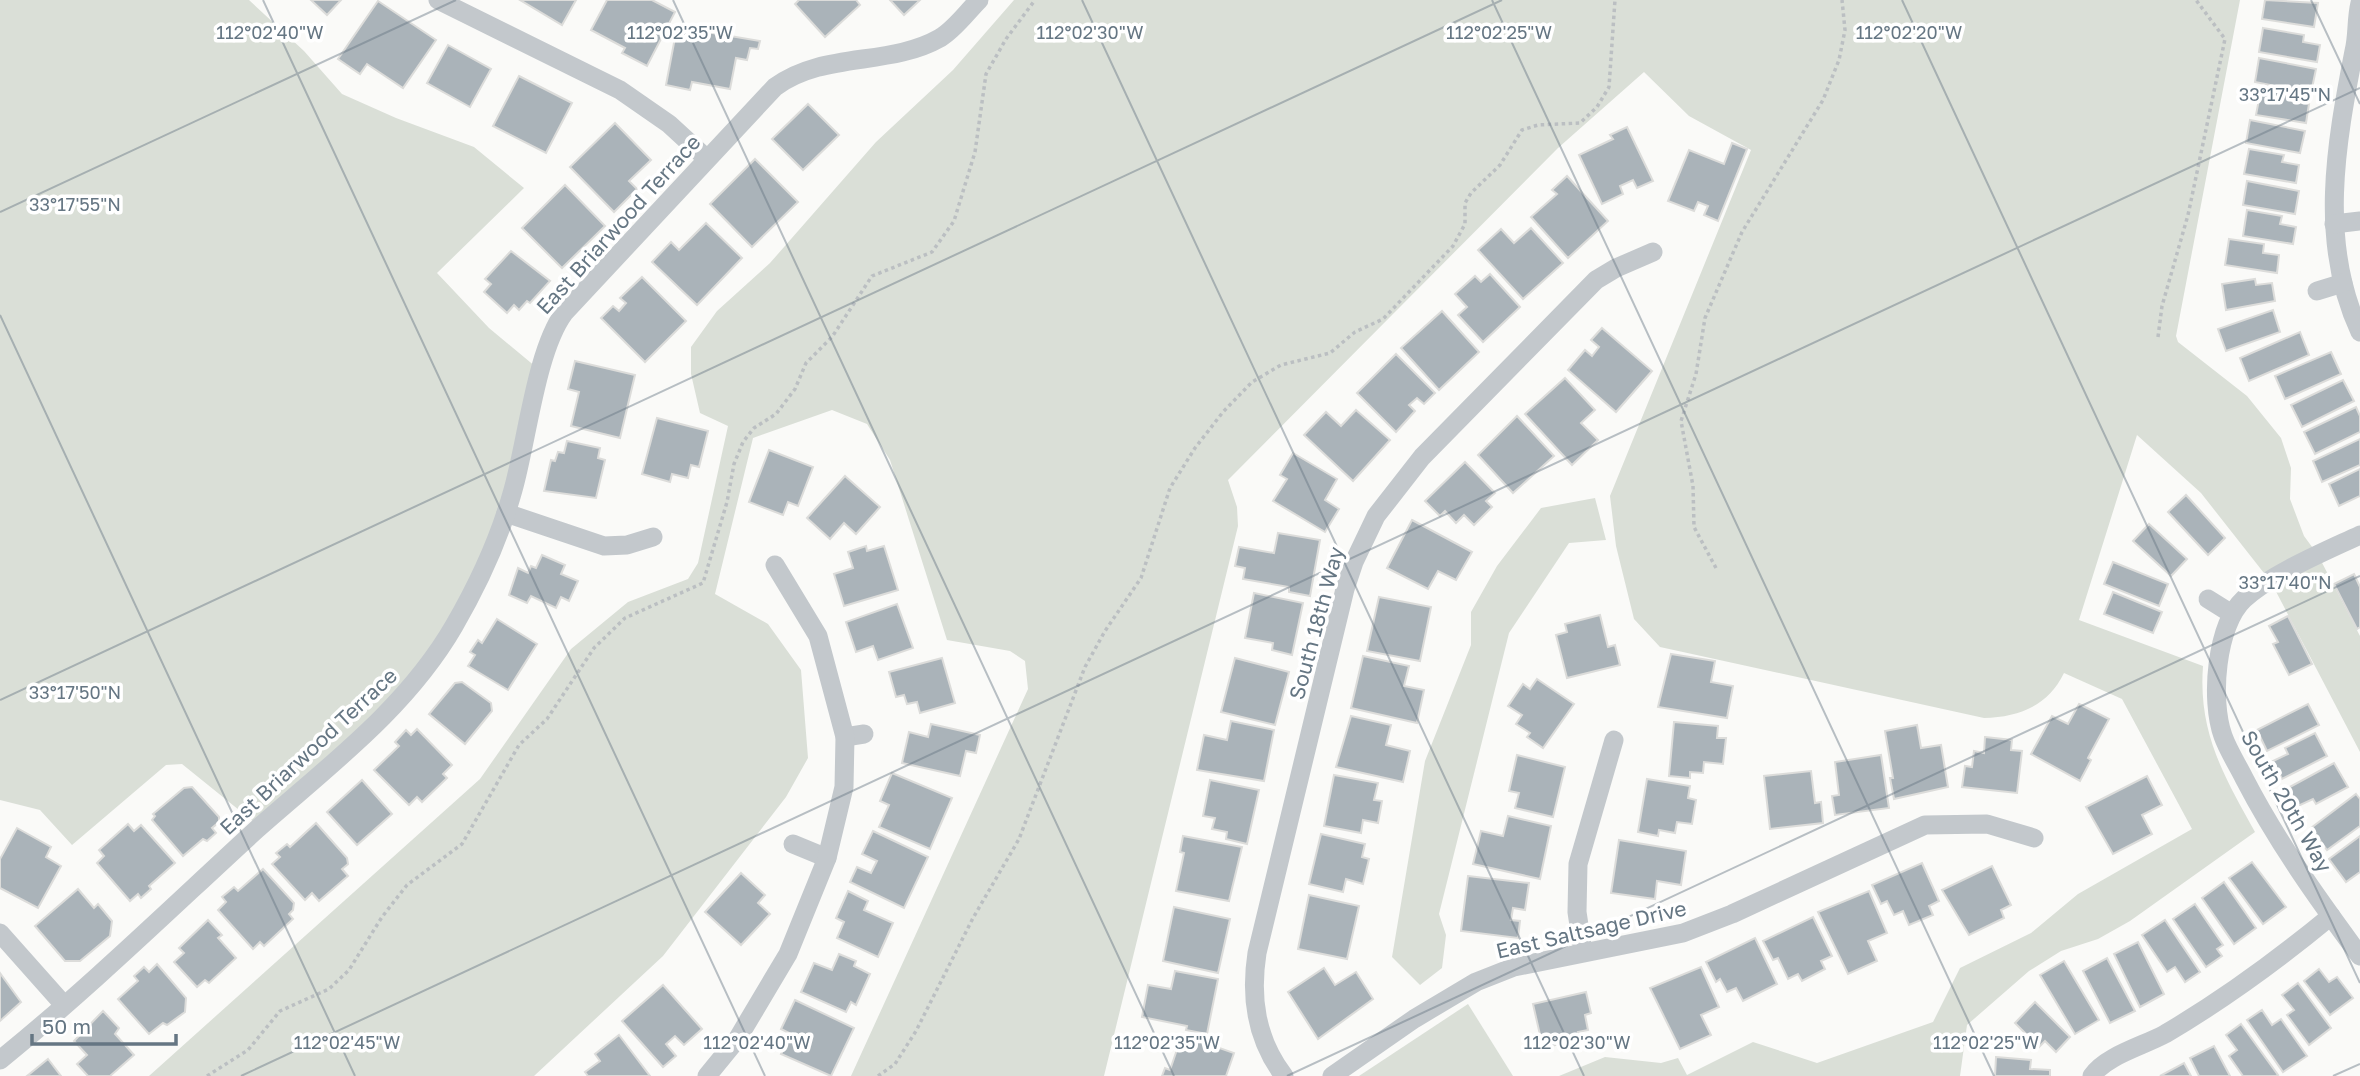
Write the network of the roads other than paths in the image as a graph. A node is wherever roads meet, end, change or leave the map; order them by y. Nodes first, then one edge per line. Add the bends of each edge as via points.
1 (438, 0) edge
2 (979, 0) edge
3 (2360, 3) edge
4 (706, 158) junction
5 (2360, 221) edge
6 (2334, 225) junction
7 (1653, 252) dead end
8 (2343, 284) junction
9 (2317, 291) dead end
10 (2360, 332) edge
11 (506, 513) junction
12 (2360, 535) edge
13 (653, 537) dead end
14 (775, 565) dead end
15 (2208, 599) dead end
16 (2232, 614) junction
17 (1614, 740) dead end
18 (2034, 838) dead end
19 (793, 844) dead end
20 (827, 858) junction
21 (2331, 916) junction
22 (0, 933) edge
23 (1583, 952) junction
24 (2360, 956) edge
25 (64, 1005) junction
26 (0, 1060) edge
27 (707, 1076) edge
28 (1284, 1076) edge
29 (1332, 1076) edge
30 (2092, 1076) edge

1 - 4 street via 620,90 669,124
2 - 4 street, East Briarwood Terrace via 943,36 925,45 793,74
3 - 6 street via 2333,184
4 - 11 street, East Briarwood Terrace via 554,326
5 - 6 street
6 - 8 street
7 - 28 street, South 18th Way via 1616,268 1573,301 1402,478 1363,540 1345,589 1257,953 1255,1013 1268,1050
8 - 9 street
8 - 10 street
11 - 13 street via 604,547
11 - 25 street, East Briarwood Terrace via 484,570 454,626 411,688
12 - 16 street via 2275,579 2245,598
14 - 20 street via 818,636 855,736
15 - 16 street
16 - 21 street, South 20th Way via 2219,662 2222,734 2262,813
17 - 23 street via 1578,864 1577,912
18 - 23 street, East Saltsage Drive via 1987,824 1924,825 1683,933
19 - 20 street
20 - 27 street via 788,954 738,1038
21 - 24 street, South 20th Way
21 - 30 street via 2230,992 2165,1033 2100,1064
22 - 25 street
23 - 29 street, East Saltsage Drive via 1514,967 1476,982
25 - 26 street, East Briarwood Terrace

